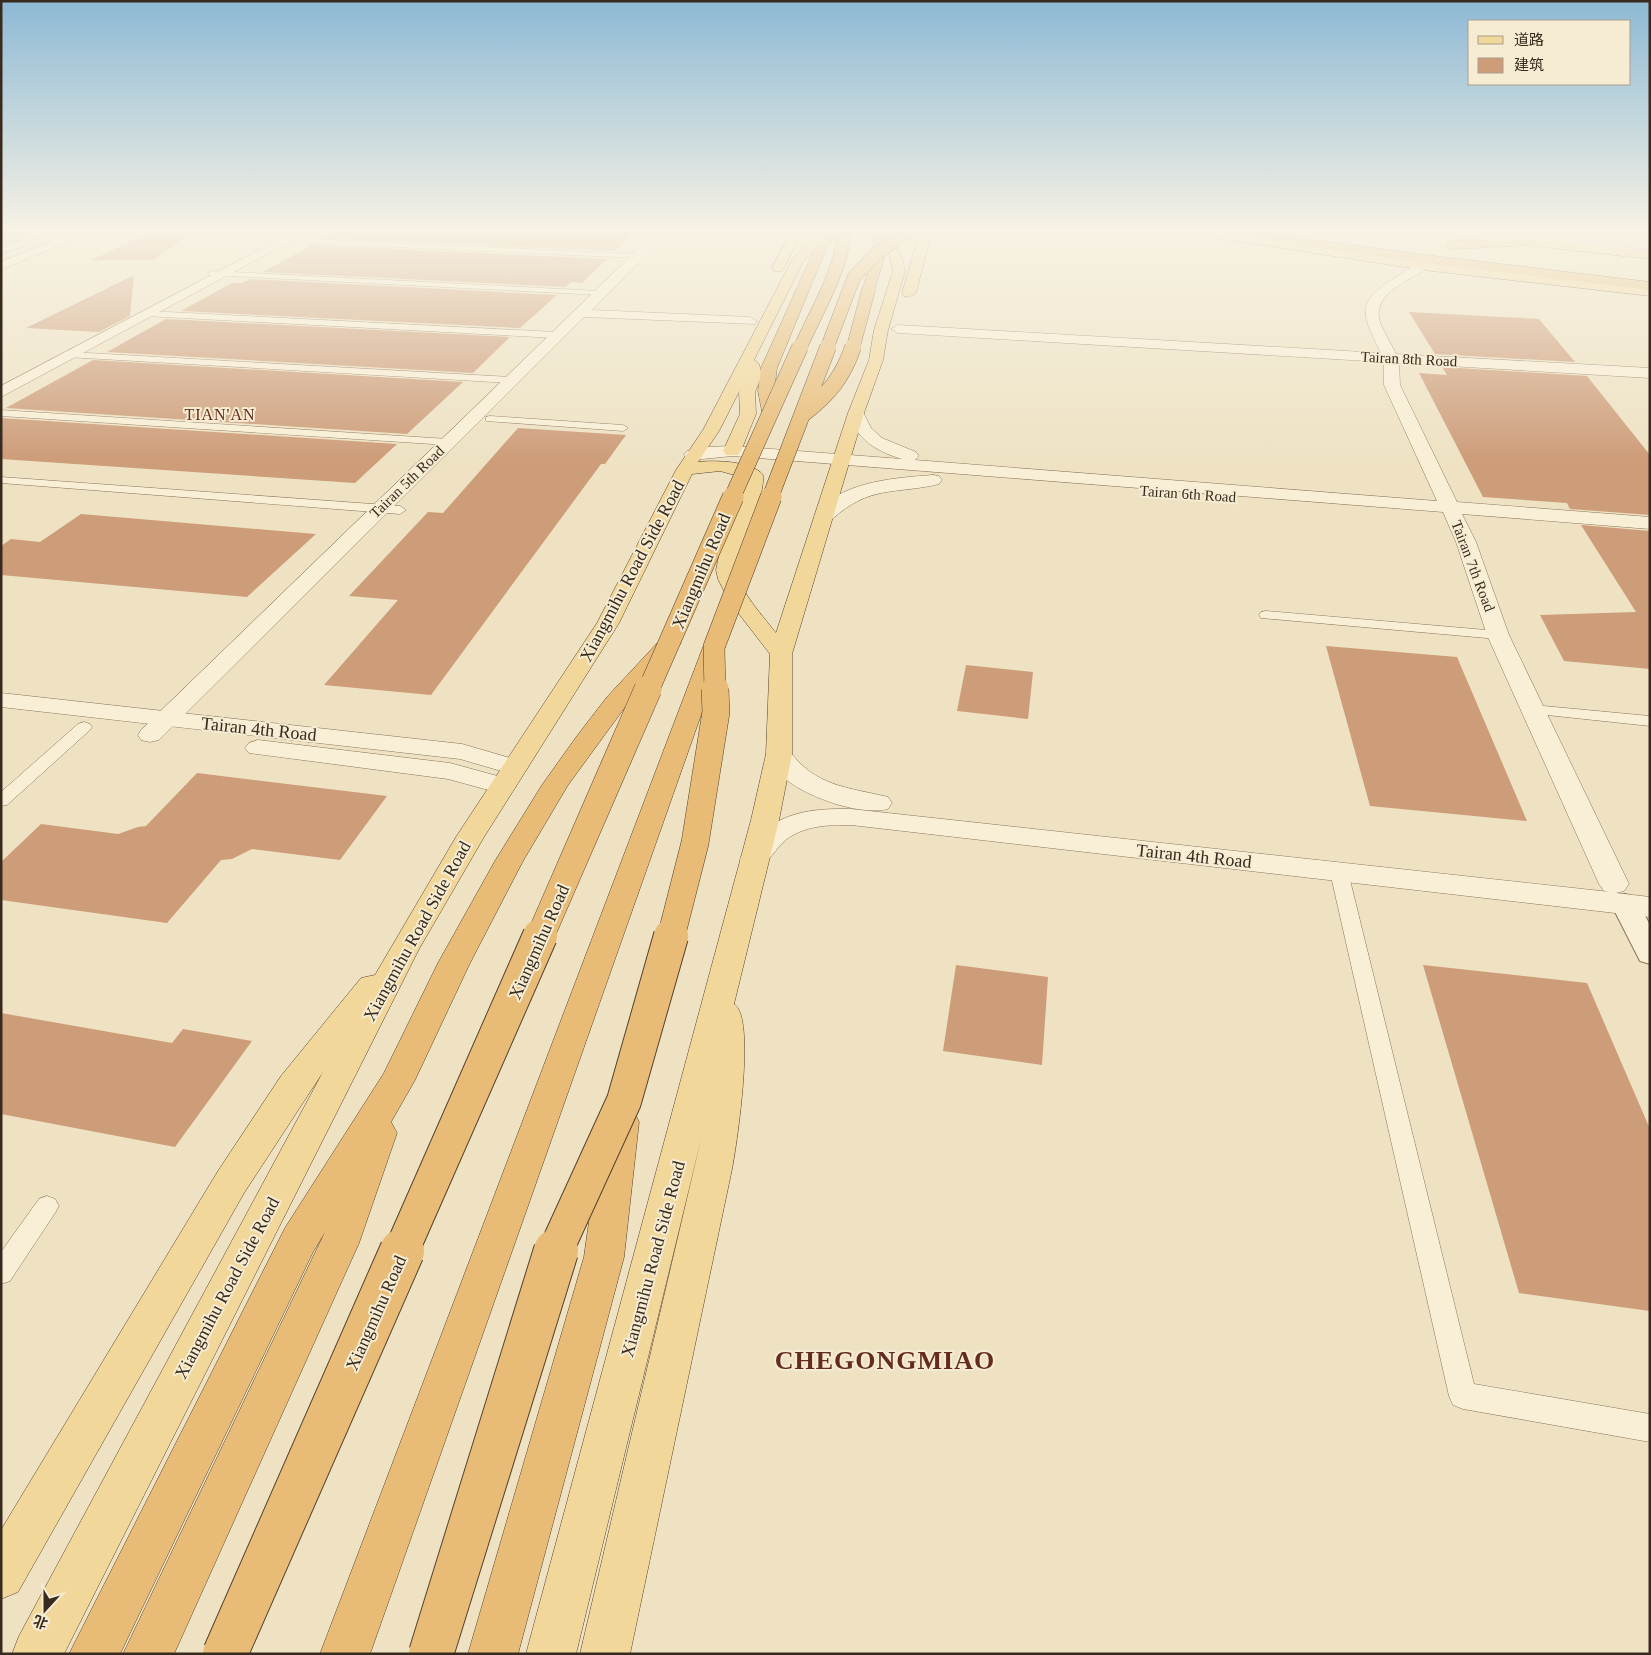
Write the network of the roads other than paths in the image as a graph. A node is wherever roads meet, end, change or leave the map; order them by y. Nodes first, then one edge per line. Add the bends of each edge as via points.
1 (152, 307) edge
2 (160, 307) edge
3 (488, 307) edge
4 (594, 307) edge
5 (602, 307) edge
6 (640, 307) edge
7 (774, 307) edge
8 (797, 307) edge
9 (823, 307) edge
10 (839, 307) edge
11 (864, 307) edge
12 (887, 307) edge
13 (1373, 307) edge
14 (148, 314) junction
15 (652, 314) junction
16 (753, 315) joint
17 (584, 319) junction
18 (900, 324) joint
19 (741, 338) dead end
20 (750, 355) junction
21 (70, 356) junction
22 (1390, 358) junction
23 (876, 360) junction
24 (1650, 374) edge
25 (511, 380) junction
26 (1, 384) edge
27 (1, 392) edge
28 (1, 413) edge
29 (856, 413) junction
30 (785, 415) junction
31 (490, 419) junction
32 (623, 428) dead end
33 (692, 429) dead end
34 (448, 442) junction
35 (732, 451) junction
36 (689, 463) junction
37 (839, 466) junction
38 (978, 470) junction
39 (1, 480) edge
40 (933, 480) junction
41 (380, 508) junction
42 (400, 510) junction
43 (1451, 511) junction
44 (824, 516) junction
45 (1650, 522) edge
46 (1650, 530) edge
47 (1266, 614) dead end
48 (1498, 635) junction
49 (670, 644) junction
50 (714, 647) junction
51 (261, 651) dead end
52 (781, 654) junction
53 (1, 700) edge
54 (1533, 710) junction
55 (1, 718) edge
56 (1650, 721) edge
57 (178, 724) junction
58 (84, 727) junction
59 (779, 754) junction
60 (509, 777) junction
61 (1, 800) edge
62 (754, 859) junction
63 (1339, 872) junction
64 (1650, 889) edge
65 (1630, 899) edge
66 (404, 949) junction
67 (1650, 954) edge
68 (724, 986) junction
69 (398, 1080) junction
70 (624, 1101) junction
71 (47, 1206) dead end
72 (1, 1273) edge
73 (1650, 1428) edge
74 (1, 1576) edge
75 (36, 1654) edge
76 (94, 1654) edge
77 (148, 1654) edge
78 (225, 1654) edge
79 (345, 1654) edge
80 (432, 1654) edge
81 (493, 1654) edge
82 (551, 1654) edge
83 (605, 1654) edge

1 - 26 street
2 - 14 street
3 - 17 lane
4 - 17 street, Tairan 5th Road
5 - 17 street, Tairan 5th Road
6 - 15 street
7 - 20 main road, Xiangmihu Road Side Road
8 - 30 highway, Xiangmihu Road via 766,376
9 - 30 highway, bridge
10 - 30 highway, bridge
11 - 30 highway, Xiangmihu Road, bridge via 838,381 827,394
12 - 23 main road, Xiangmihu Road Side Road
13 - 22 street, Tairan 7th Road via 1371,317
14 - 17 lane
14 - 21 street
15 - 16 street
15 - 17 street
15 - 17 street via 615,321
16 - 19 main road
17 - 25 street, Tairan 5th Road
17 - 31 street, Tairan 5th Road
18 - 22 street, Tairan 8th Road
18 - 23 main road via 894,338
20 - 35 main road via 754,375 747,392 751,408
20 - 36 main road, Xiangmihu Road Side Road via 711,430
21 - 25 lane
21 - 27 street
22 - 24 street, Tairan 8th Road
22 - 43 street, Tairan 7th Road via 1392,385
23 - 29 main road, Xiangmihu Road Side Road
25 - 34 street, Tairan 5th Road
28 - 34 lane
29 - 37 main road, Xiangmihu Road Side Road
29 - 38 street, Tairan 6th Road via 860,427 875,442 892,450
30 - 49 highway, Xiangmihu Road, bridge
30 - 50 highway, Xiangmihu Road, bridge
31 - 32 lane
31 - 42 street, Tairan 5th Road
33 - 36 main road
34 - 41 street, Tairan 5th Road
35 - 36 street via 706,452
35 - 37 street, Tairan 6th Road via 742,461 759,466
36 - 52 main road via 739,468 754,475 755,486 730,546 726,570 731,587
36 - 60 main road, Xiangmihu Road Side Road via 608,623
37 - 38 street, Tairan 6th Road
37 - 40 street, Tairan 6th Road
37 - 44 main road, Xiangmihu Road Side Road
38 - 43 street, Tairan 6th Road
39 - 41 lane
40 - 43 street, Tairan 6th Road via 1037,488 1146,490
40 - 44 street via 866,490 835,504
41 - 42 lane
41 - 57 street, Tairan 5th Road
42 - 51 street, Tairan 5th Road
43 - 45 street, Tairan 6th Road
43 - 46 street, Tairan 6th Road
43 - 48 street, Tairan 7th Road via 1466,542
44 - 52 main road, Xiangmihu Road Side Road
47 - 48 lane
48 - 54 street, Tairan 7th Road
49 - 69 highway, bridge via 616,702 555,785 509,861
49 - 78 highway, Xiangmihu Road, bridge
50 - 70 highway, bridge via 716,712 695,843 660,980
50 - 79 highway, Xiangmihu Road
52 - 59 main road, Xiangmihu Road Side Road
53 - 57 street, Tairan 4th Road
54 - 56 lane
54 - 65 street, Tairan 7th Road
55 - 58 street, Tairan 4th Road
57 - 58 street, Tairan 4th Road
57 - 60 street, Tairan 4th Road via 450,771
58 - 61 lane
59 - 62 main road, Xiangmihu Road Side Road
59 - 65 street, Tairan 4th Road via 789,768 819,788 859,801
60 - 66 main road, Xiangmihu Road Side Road
62 - 63 street, Tairan 4th Road via 765,842 785,828 804,819 829,816
62 - 68 main road, Xiangmihu Road Side Road
63 - 65 street, Tairan 4th Road
63 - 73 lane via 1463,1396
64 - 65 street, Tairan 4th Road
65 - 67 street
66 - 74 main road via 333,1033 250,1152
66 - 75 main road, Xiangmihu Road Side Road
68 - 82 main road, Xiangmihu Road Side Road
68 - 83 main road via 727,1067 714,1169
69 - 76 highway via 299,1240
69 - 77 highway via 340,1243
70 - 80 highway, bridge via 557,1246
70 - 81 highway, bridge via 604,1257
71 - 72 lane

